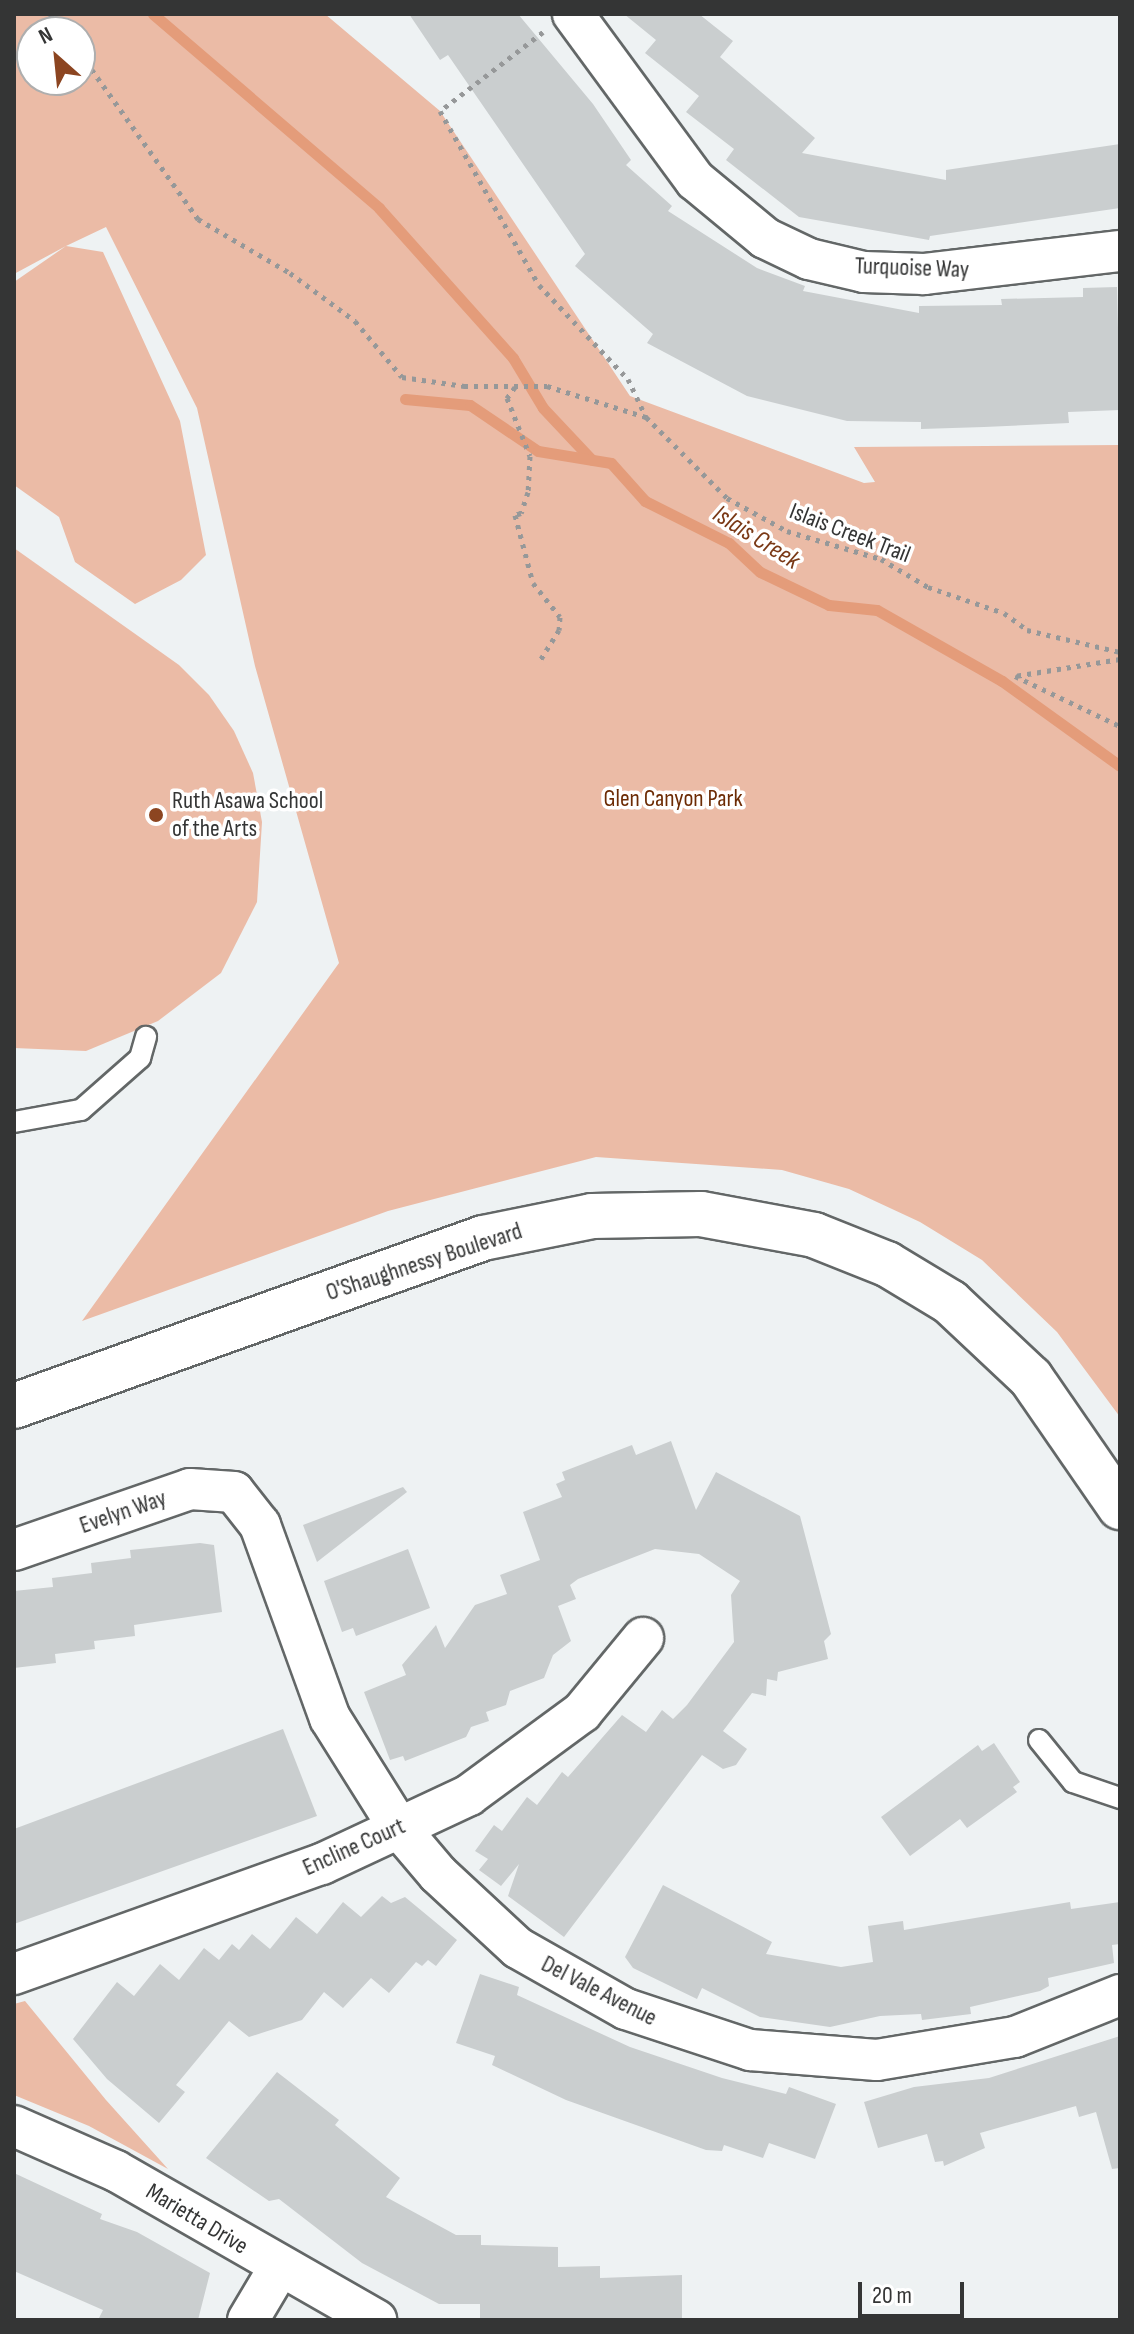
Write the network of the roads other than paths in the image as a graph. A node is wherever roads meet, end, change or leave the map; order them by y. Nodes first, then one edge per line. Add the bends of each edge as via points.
1 (563, 19) edge
2 (1120, 251) edge
3 (146, 1037) dead end
4 (14, 1122) edge
5 (14, 1406) edge
6 (234, 1492) joint
7 (1120, 1507) edge
8 (14, 1550) edge
9 (643, 1638) dead end
10 (1039, 1740) dead end
11 (1120, 1798) edge
12 (399, 1828) junction
13 (14, 1974) edge
14 (1120, 1995) edge
15 (14, 2126) edge
16 (279, 2268) junction
17 (248, 2320) edge
18 (376, 2320) edge

1 - 2 street, Turquoise Way via 695,180 765,238 809,259 864,272 924,274
3 - 4 lane via 140,1058 81,1110
5 - 7 main road, O'Shaughnessy Boulevard via 483,1238 592,1216 701,1214 814,1235 887,1264 950,1302 1031,1378
6 - 8 street, Evelyn Way via 190,1489
6 - 12 street, Del Vale Avenue via 260,1525 330,1718
9 - 12 street, Encline Court via 607,1686 549,1740 469,1795
10 - 11 lane via 1073,1782
12 - 13 street, Encline Court via 322,1864
12 - 14 street, Del Vale Avenue via 474,1911 570,1981 626,2009 750,2050 877,2060 944,2052 1015,2037
15 - 16 street, Marietta Drive via 116,2171
16 - 17 street
16 - 18 street, Marietta Drive

